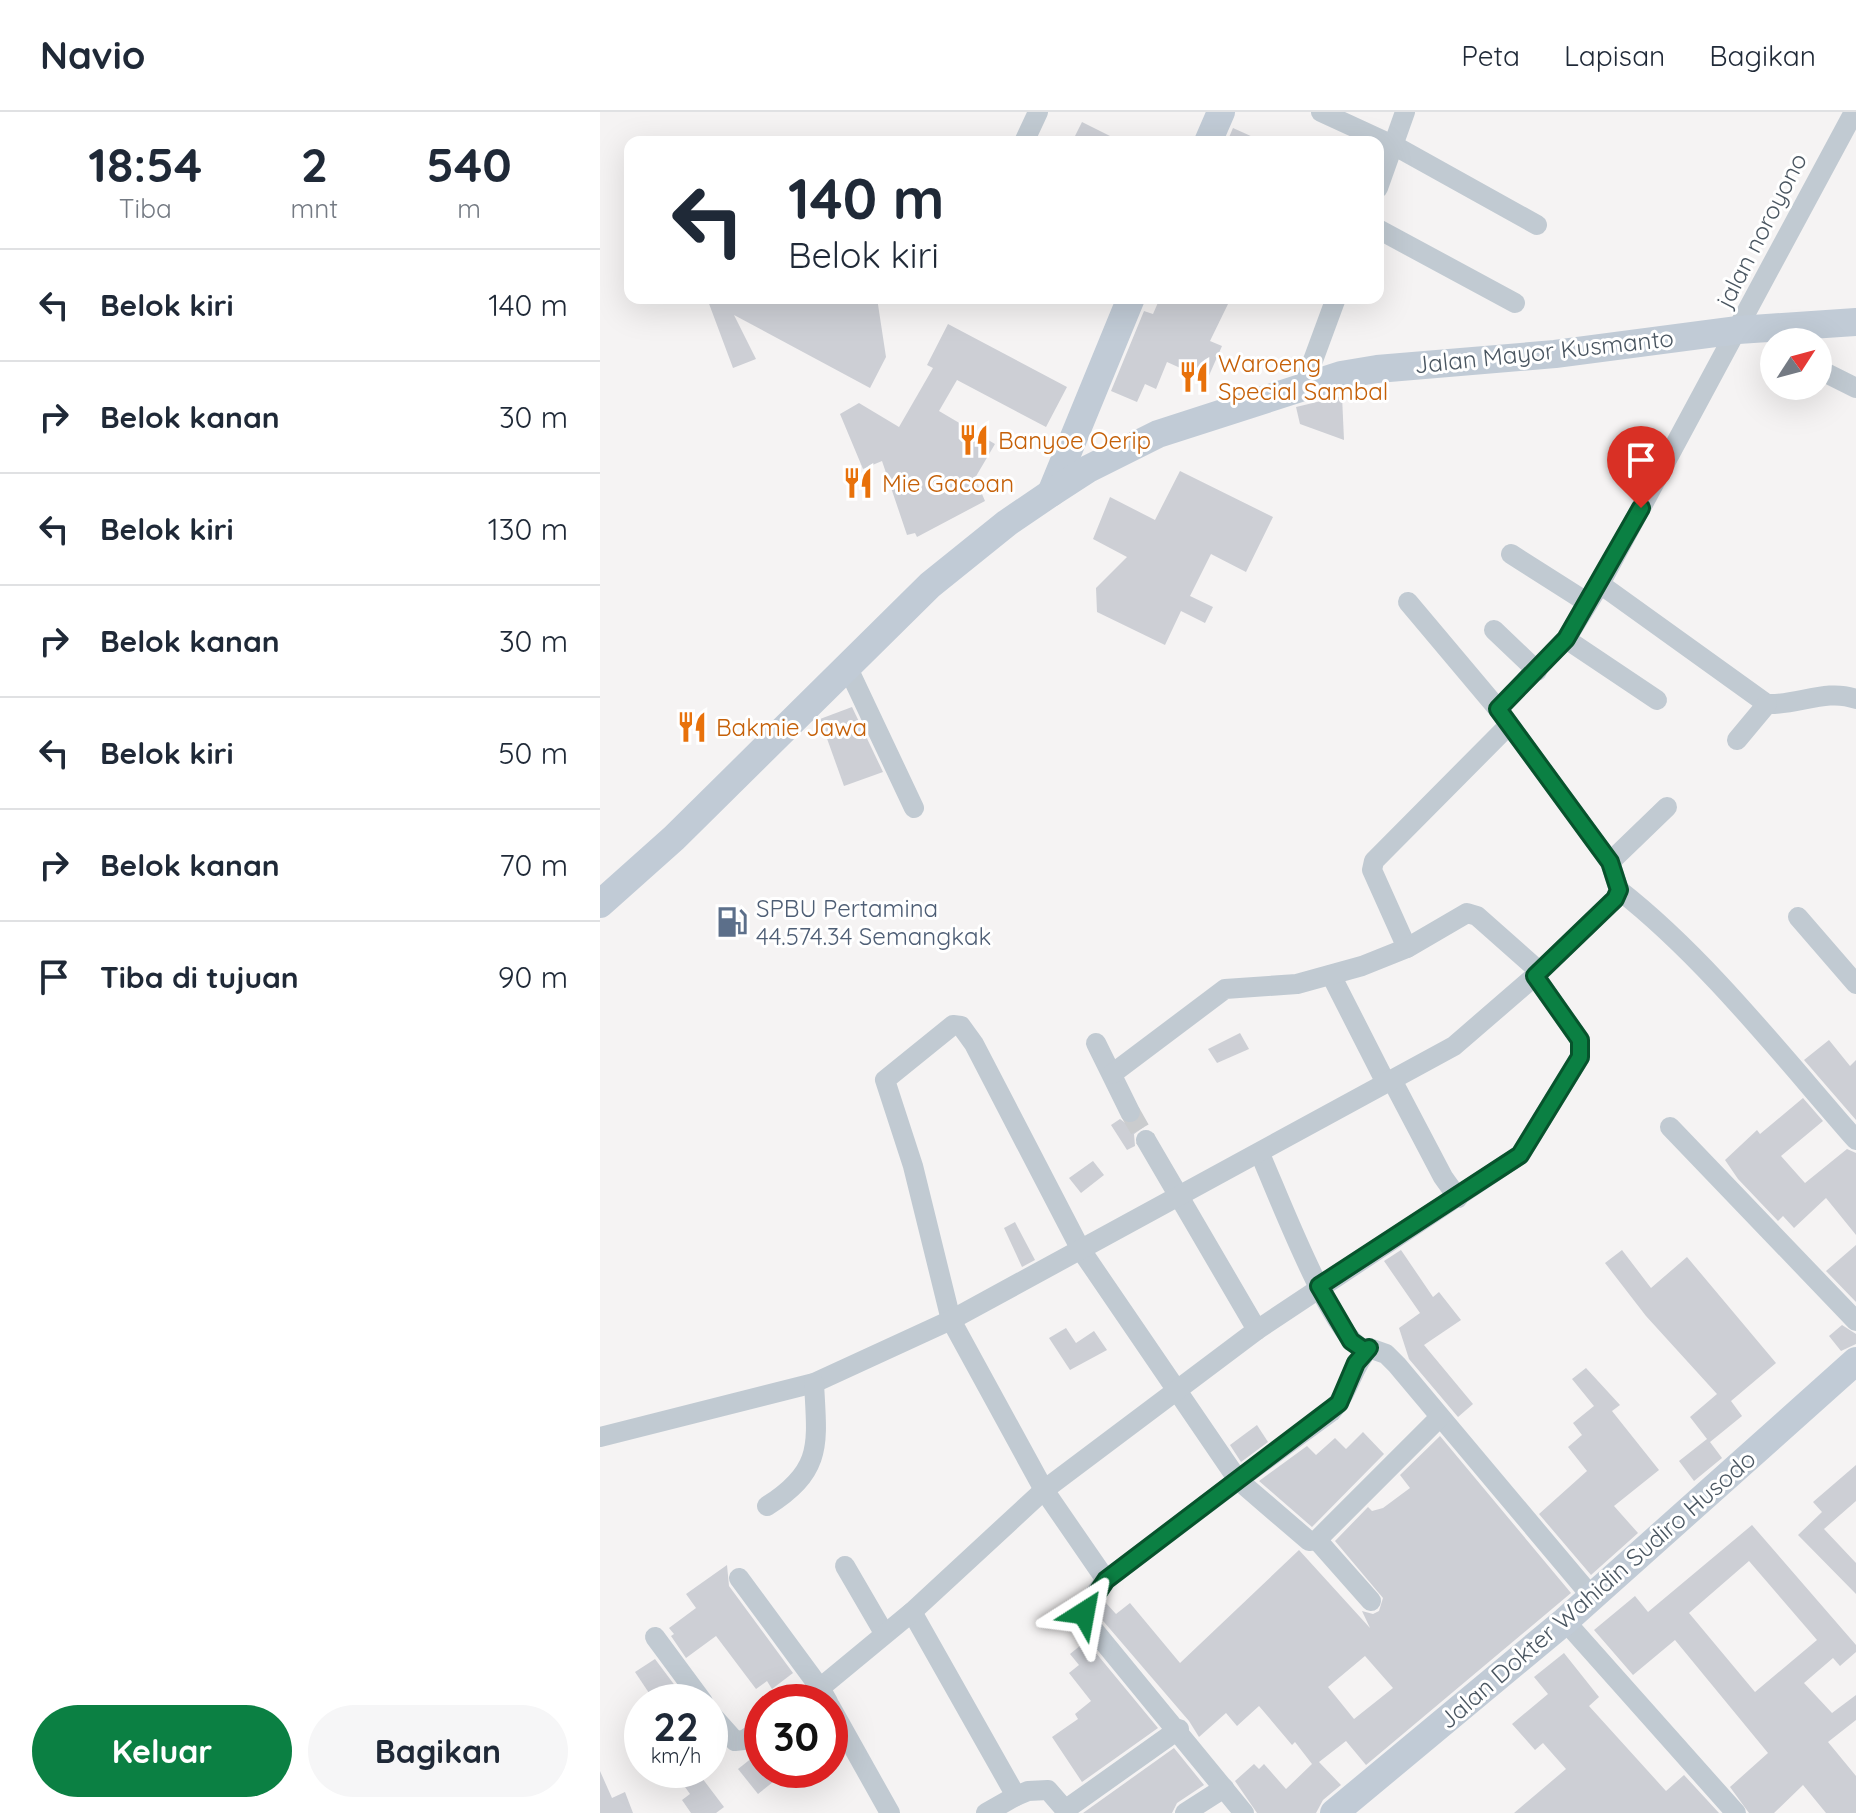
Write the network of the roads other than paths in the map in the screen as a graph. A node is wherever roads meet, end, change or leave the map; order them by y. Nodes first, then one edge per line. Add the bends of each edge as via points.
1 (1038, 112) edge
2 (1221, 112) edge
3 (1321, 112) edge
4 (1405, 112) edge
5 (1854, 112) edge
6 (1029, 136) edge
7 (1211, 136) edge
8 (1373, 136) edge
9 (1849, 136) edge
10 (1384, 141) edge
11 (1395, 146) junction
12 (1384, 173) edge
13 (1537, 225) dead end
14 (1384, 232) edge
15 (1515, 303) dead end
16 (1129, 304) edge
17 (1334, 304) edge
18 (1856, 322) edge
19 (1822, 328) edge
20 (1738, 330) junction
21 (1760, 332) edge
22 (1832, 376) edge
23 (1309, 387) junction
24 (1856, 388) edge
25 (1051, 493) junction
26 (1511, 554) dead end
27 (1600, 584) junction
28 (1408, 602) dead end
29 (1588, 603) junction
30 (1494, 630) dead end
31 (1566, 639) junction
32 (846, 664) junction
33 (1537, 671) junction
34 (1856, 699) edge
35 (1657, 700) dead end
36 (1767, 704) junction
37 (1503, 717) junction
38 (1737, 740) dead end
39 (1667, 807) dead end
40 (914, 808) dead end
41 (1610, 862) junction
42 (1619, 890) junction
43 (600, 904) edge
44 (1798, 917) dead end
45 (1407, 948) junction
46 (1537, 974) junction
47 (1331, 975) junction
48 (1856, 984) edge
49 (1096, 1043) dead end
50 (1112, 1074) junction
51 (1389, 1082) junction
52 (1130, 1112) tunnel mouth
53 (1670, 1127) dead end
54 (1146, 1140) tunnel mouth
55 (1856, 1140) edge
56 (1260, 1154) junction
57 (1176, 1196) junction
58 (1458, 1198) junction
59 (1081, 1250) junction
60 (1319, 1286) junction
61 (951, 1320) junction
62 (1856, 1321) edge
63 (1257, 1330) junction
64 (1369, 1348) junction
65 (1856, 1361) edge
66 (808, 1385) junction
67 (1176, 1391) junction
68 (1440, 1417) junction
69 (600, 1437) edge
70 (1238, 1480) junction
71 (1044, 1490) junction
72 (767, 1506) dead end
73 (1317, 1540) junction
74 (845, 1566) dead end
75 (739, 1578) dead end
76 (1106, 1580) junction
77 (1592, 1597) junction
78 (1371, 1601) dead end
79 (912, 1612) junction
80 (1565, 1621) junction
81 (884, 1633) junction
82 (655, 1637) dead end
83 (690, 1684) edge
84 (815, 1684) edge
85 (839, 1684) edge
86 (1179, 1729) junction
87 (848, 1738) edge
88 (1224, 1788) junction
89 (1016, 1796) junction
90 (1067, 1811) edge
91 (890, 1813) edge
92 (986, 1813) edge
93 (1185, 1813) edge
94 (1244, 1813) edge
95 (1334, 1813) edge
96 (1736, 1813) edge

1 - 6 street
2 - 7 main road
3 - 8 street
4 - 11 street
5 - 9 street, jalan noroyono
9 - 20 street, jalan noroyono
10 - 11 street
11 - 12 street
11 - 13 street
14 - 15 street
16 - 25 main road
17 - 23 street via 1308,374
18 - 19 main road, Jalan Mayor Kusmanto
20 - 21 main road, Jalan Mayor Kusmanto
20 - 23 main road, Jalan Mayor Kusmanto via 1555,354 1377,369
20 - 27 street, jalan noroyono
22 - 24 street
23 - 25 main road, Jalan Mayor Kusmanto via 1158,434
25 - 32 main road, Jalan Mayor Kusmanto via 948,569
26 - 29 street
27 - 29 street, jalan noroyono
27 - 36 street
28 - 37 street
29 - 31 street, jalan noroyono
30 - 33 street
31 - 33 street, jalan noroyono
31 - 35 street
32 - 40 street
32 - 43 main road, Jalan Mayor Kusmanto via 674,838
33 - 37 street, jalan noroyono
34 - 36 street via 1836,695
36 - 38 street
37 - 41 street
37 - 45 street, jalan noroyono via 1374,861 1372,870
39 - 41 street
41 - 42 street
42 - 46 street
42 - 55 street via 1714,982
44 - 48 street
45 - 46 street via 1467,913 1477,916
45 - 47 street
46 - 51 street via 1459,1043
46 - 58 street via 1580,1040 1580,1057 1520,1155
47 - 50 street via 1268,988 1225,989
47 - 51 street
49 - 50 street
50 - 52 street
51 - 56 street
51 - 58 street
53 - 62 street
54 - 57 street
56 - 57 street
56 - 60 street
57 - 59 street
57 - 63 street
58 - 60 street
59 - 61 street
59 - 61 street via 974,1044 961,1026 953,1025 885,1080 913,1166
59 - 67 street
60 - 63 street
60 - 64 street via 1351,1341
61 - 66 street
61 - 71 street
63 - 67 street
64 - 68 street via 1386,1354
64 - 70 street via 1331,1412
65 - 77 main road, Jalan Dokter Wahidin Sudiro Husodo
66 - 69 street
66 - 72 street via 817,1447 795,1484
67 - 70 street
67 - 71 street
68 - 73 street
68 - 77 street
70 - 73 street via 1309,1541
70 - 76 street
71 - 76 street
71 - 79 street
73 - 78 street
74 - 81 street
75 - 84 street
76 - 86 street via 1087,1604 1084,1618
77 - 80 main road, Jalan Dokter Wahidin Sudiro Husodo
79 - 81 street
79 - 89 street
80 - 95 main road, Jalan Dokter Wahidin Sudiro Husodo
80 - 96 street
81 - 85 street
82 - 83 street
86 - 88 street
86 - 90 street
87 - 91 street
88 - 93 street
88 - 94 street
89 - 90 street via 1048,1790
89 - 92 street

